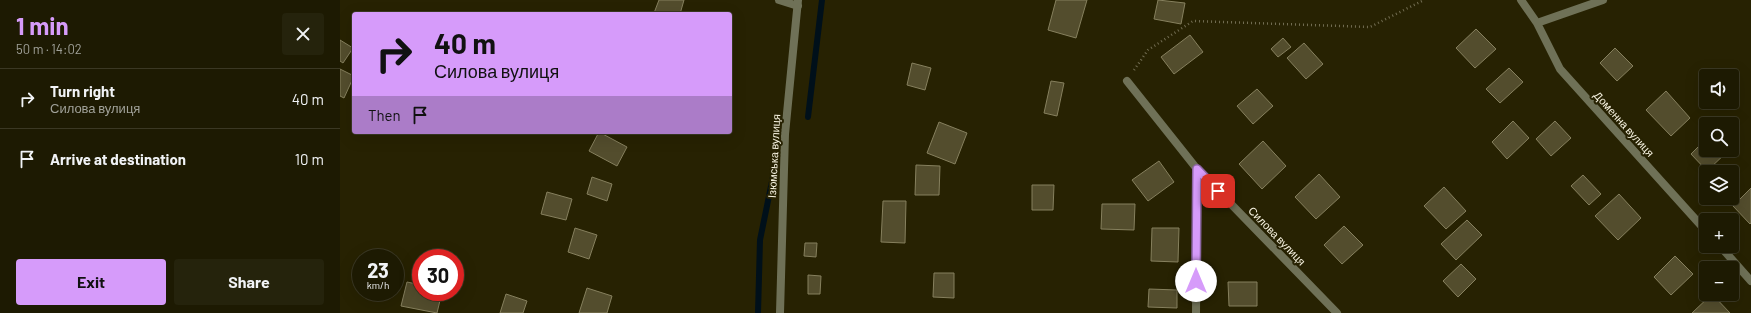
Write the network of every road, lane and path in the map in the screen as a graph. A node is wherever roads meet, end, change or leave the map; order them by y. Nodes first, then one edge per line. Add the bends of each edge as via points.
1 (779, 0) edge
2 (1424, 0) edge
3 (1521, 0) edge
4 (1603, 0) edge
5 (798, 3) edge
6 (1537, 23) junction
7 (1127, 81) joint
8 (1197, 169) junction
9 (1699, 223) edge
10 (1726, 253) edge
11 (1751, 281) edge
12 (780, 313) edge
13 (1196, 313) edge
14 (1336, 313) edge

1 - 5 street
2 - 7 path via 1370,27 1193,21 1148,50
3 - 6 street, Доменна вулиця
4 - 6 street
5 - 12 street, Ізюмська вулиця via 785,134
6 - 9 street, Доменна вулиця via 1560,69
7 - 8 street, Силова вулиця
8 - 13 street
8 - 14 street, Силова вулиця
10 - 11 street

